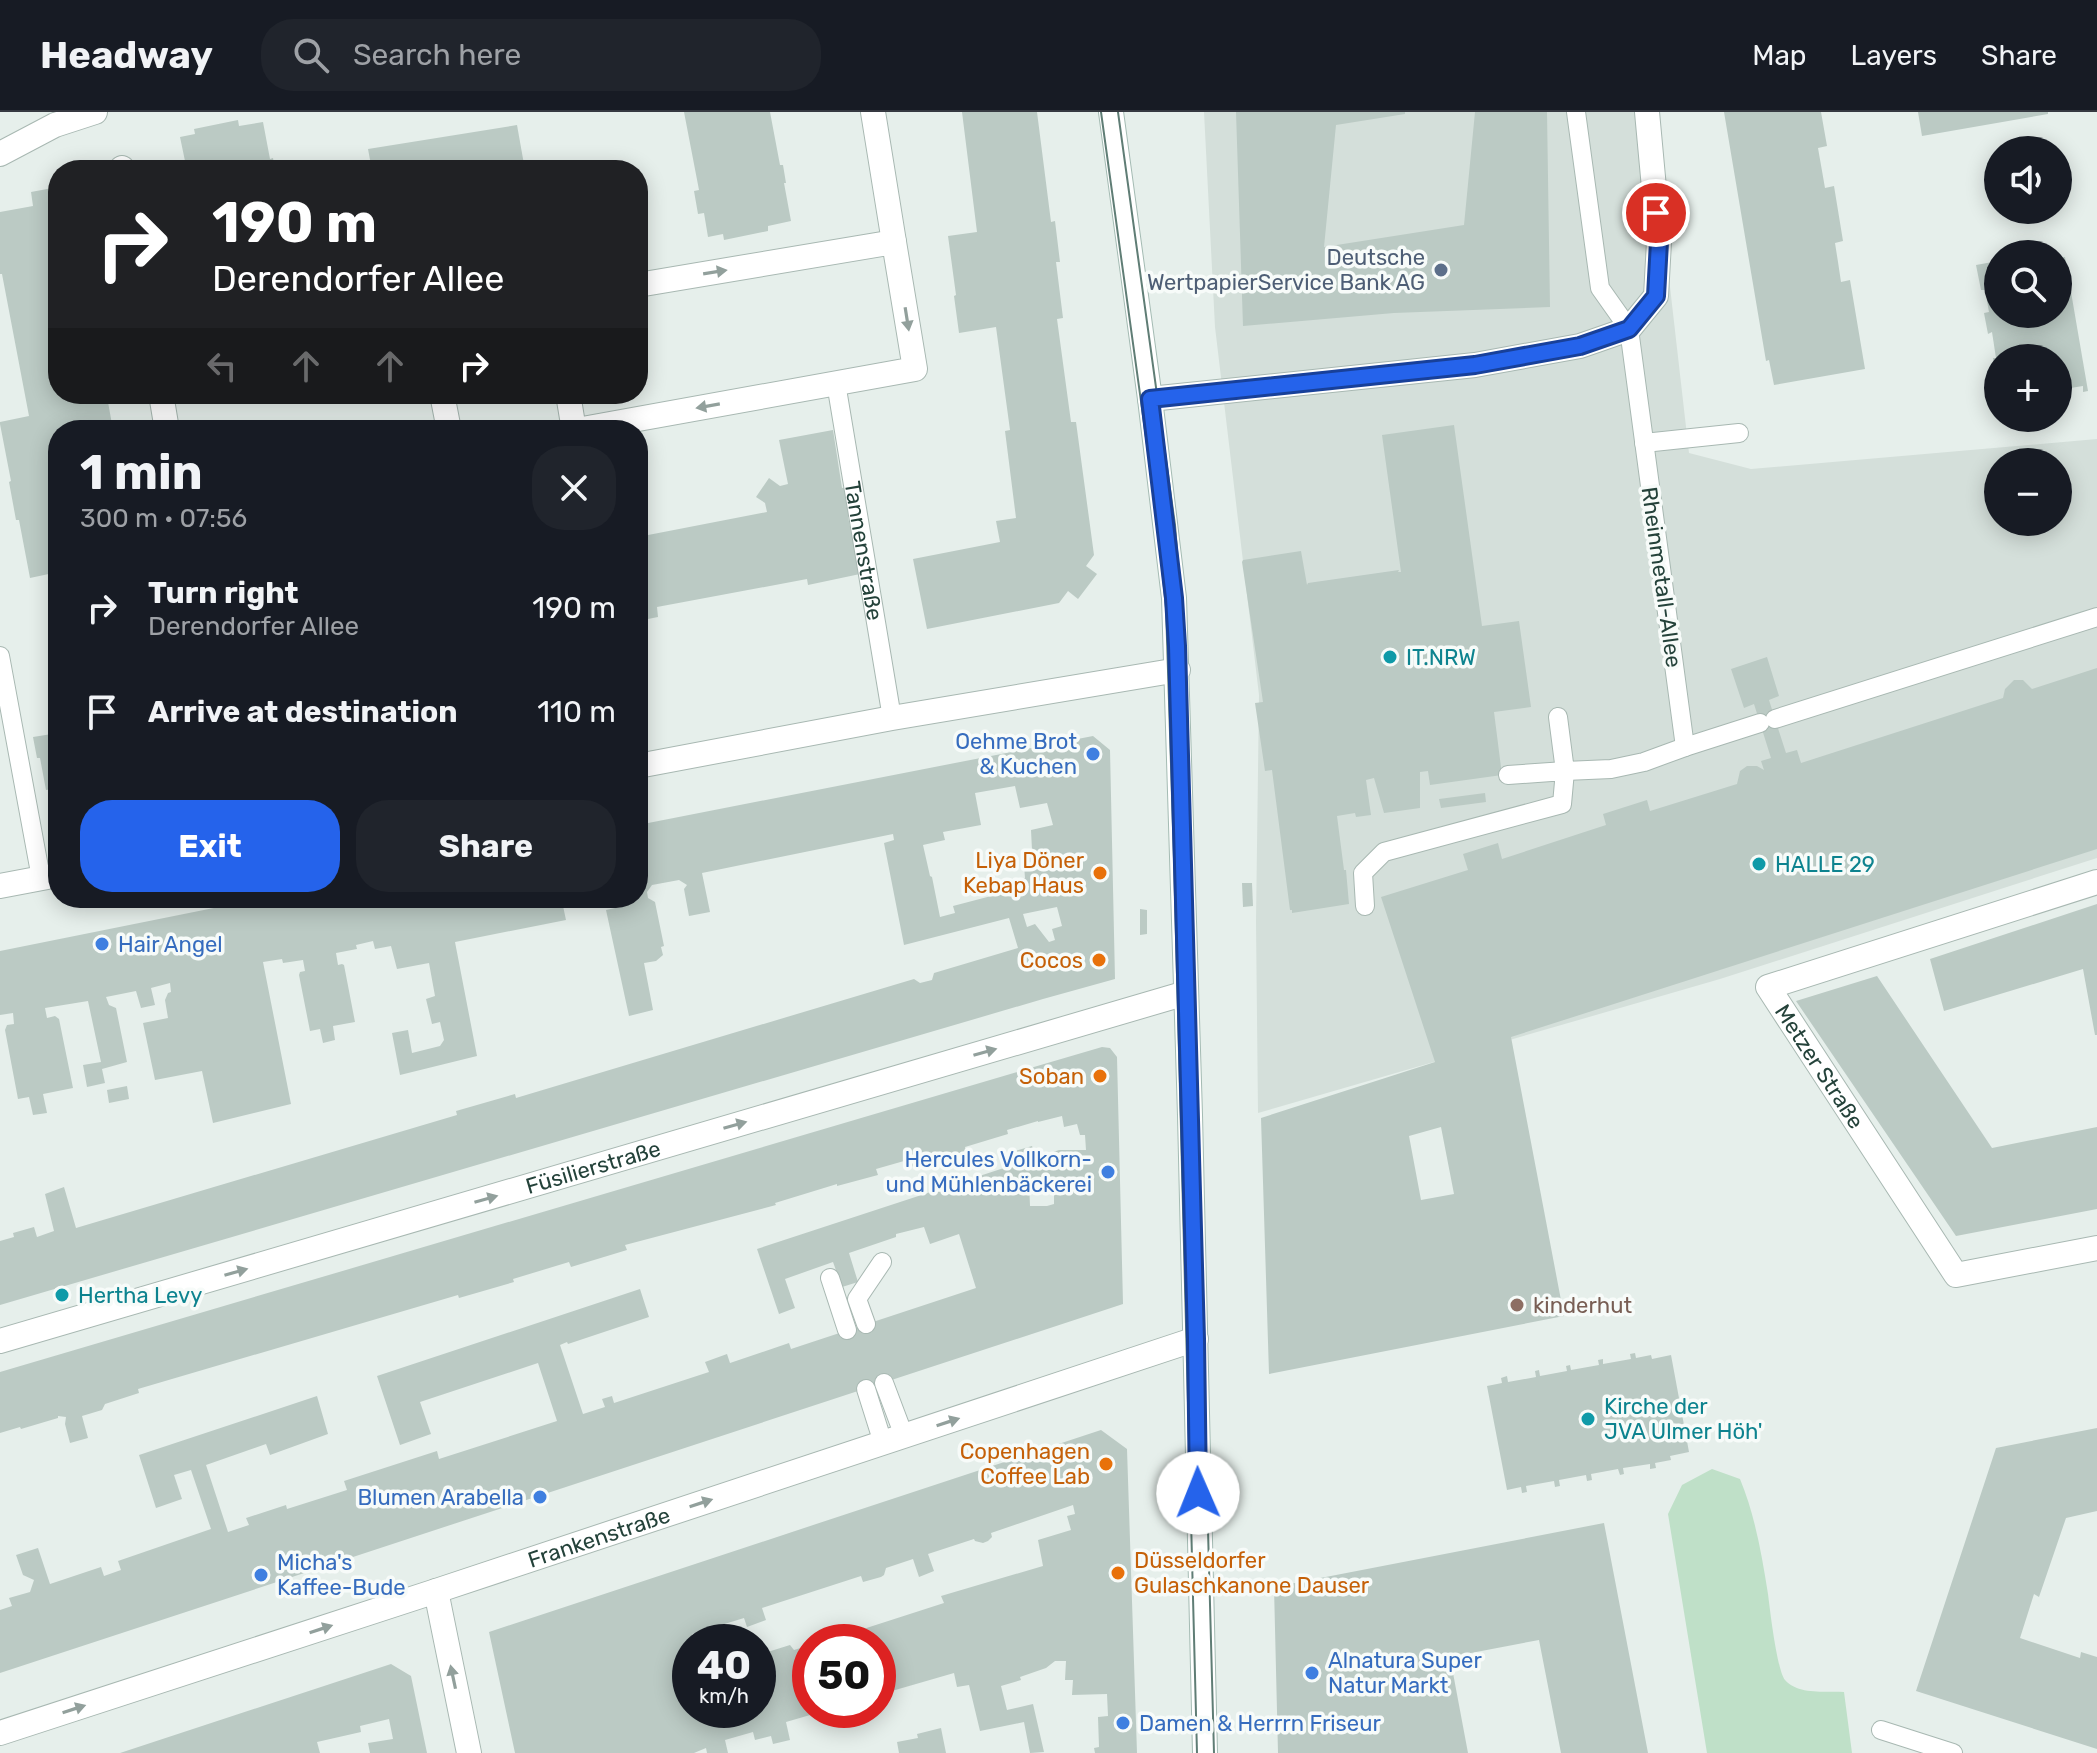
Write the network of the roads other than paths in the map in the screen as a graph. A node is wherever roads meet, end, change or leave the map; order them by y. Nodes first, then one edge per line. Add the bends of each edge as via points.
1 (95, 112) edge
2 (873, 112) edge
3 (1111, 112) edge
4 (1576, 112) edge
5 (1647, 112) edge
6 (54, 119) edge
7 (0, 154) edge
8 (894, 242) junction
9 (648, 283) edge
10 (1629, 329) junction
11 (836, 383) junction
12 (1150, 399) junction
13 (631, 420) edge
14 (1739, 433) dead end
15 (1644, 443) junction
16 (2097, 617) edge
17 (0, 656) edge
18 (1178, 670) junction
19 (1558, 717) dead end
20 (892, 718) junction
21 (1685, 747) junction
22 (648, 764) edge
23 (1565, 771) junction
24 (1508, 775) dead end
25 (48, 867) edge
26 (48, 876) edge
27 (2097, 882) edge
28 (0, 886) edge
29 (1365, 906) dead end
30 (1186, 993) junction
31 (2097, 1248) edge
32 (882, 1262) dead end
33 (830, 1278) dead end
34 (866, 1324) dead end
35 (847, 1330) dead end
36 (1196, 1339) junction
37 (0, 1341) edge
38 (875, 1386) dead end
39 (893, 1440) junction
40 (436, 1591) junction
41 (1881, 1730) dead end
42 (0, 1733) edge
43 (469, 1753) edge
44 (1205, 1753) edge
45 (1953, 1753) edge

1 - 6 street
2 - 8 street
3 - 12 street
4 - 10 lane via 1600,288
5 - 10 street via 1659,242 1656,296
6 - 7 street
9 -> 8 street
8 -> 11 street via 915,369
10 - 12 street via 1580,346 1475,365
10 - 15 lane, Rheinmetall-Allee
11 -> 13 street
11 - 20 lane, Tannenstraße
12 - 18 street
14 - 15 lane
15 - 21 lane, Rheinmetall-Allee
16 - 21 lane
17 - 25 lane
18 - 20 street
18 - 30 street
19 - 23 lane
20 - 22 street
21 - 23 lane via 1611,769
23 - 24 lane
23 - 29 lane via 1562,804 1384,852 1363,873
26 - 28 street
27 - 31 street, Metzer Straße via 1768,987 1956,1275
30 - 36 street
37 -> 30 street, Füsilierstraße
32 - 34 lane via 857,1299
33 - 35 lane
39 -> 36 street, Frankenstraße
36 - 44 street
38 - 39 lane
40 -> 39 street, Frankenstraße
42 -> 40 street, Frankenstraße
43 -> 40 street
41 - 45 lane

